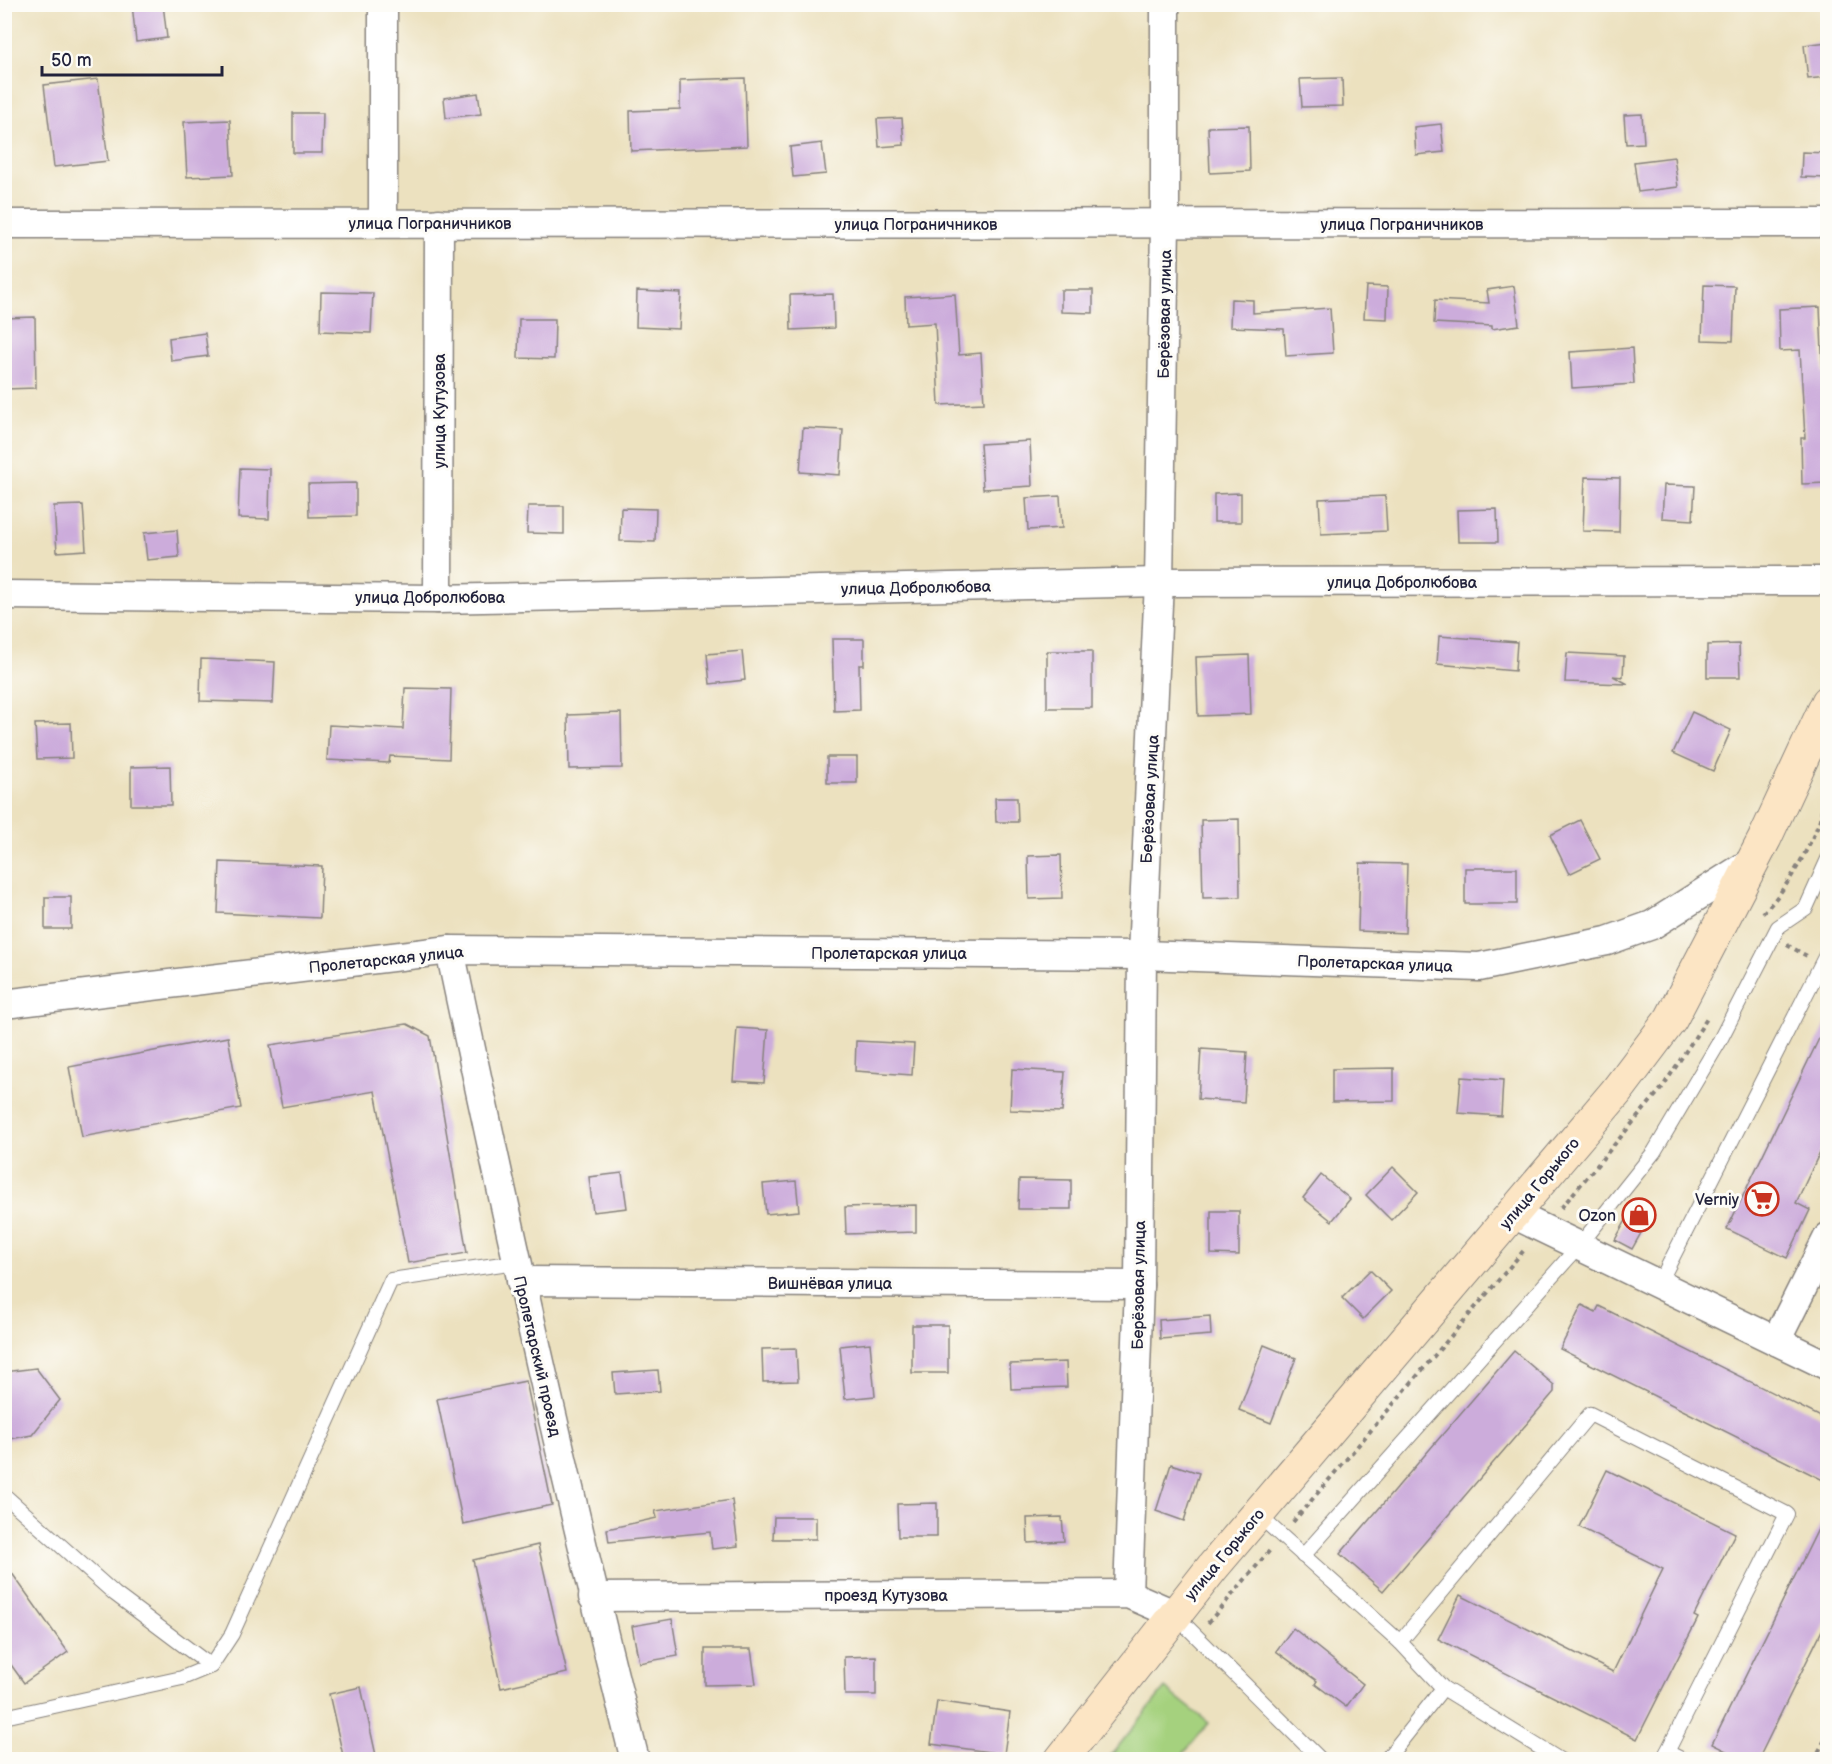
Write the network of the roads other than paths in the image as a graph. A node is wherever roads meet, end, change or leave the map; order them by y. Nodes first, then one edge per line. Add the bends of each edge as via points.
1 (383, 4) edge
2 (1165, 4) edge
3 (383, 223) junction
4 (439, 223) junction
5 (1827, 223) edge
6 (4, 224) edge
7 (1166, 224) junction
8 (1827, 581) edge
9 (1159, 582) junction
10 (4, 595) edge
11 (438, 599) junction
12 (1827, 702) edge
13 (1827, 859) edge
14 (1753, 861) junction
15 (450, 950) junction
16 (1827, 951) edge
17 (1142, 955) junction
18 (4, 1004) edge
19 (1513, 1214) junction
20 (1827, 1237) edge
21 (1579, 1246) junction
22 (518, 1272) junction
23 (1659, 1284) junction
24 (1138, 1285) junction
25 (1776, 1341) junction
26 (1827, 1366) edge
27 (4, 1495) edge
28 (1257, 1514) junction
29 (1303, 1556) junction
30 (1128, 1594) junction
31 (593, 1597) junction
32 (1174, 1614) junction
33 (1400, 1642) junction
34 (211, 1666) junction
35 (1443, 1688) junction
36 (4, 1717) edge
37 (1665, 1756) edge
38 (1320, 1759) edge
39 (635, 1760) edge
40 (1061, 1760) edge
41 (1386, 1760) edge
42 (1560, 1760) edge
43 (1683, 1760) edge

1 - 3 street
2 - 7 street, Берёзовая улица
3 - 4 street, улица Пограничников
3 - 6 street, улица Пограничников
4 - 7 street, улица Пограничников
4 - 11 street, улица Кутузова
5 - 7 street, улица Пограничников
7 - 9 street, Берёзовая улица
8 - 9 street, улица Добролюбова
9 - 11 street, улица Добролюбова
9 - 17 street, Берёзовая улица
10 - 11 street, улица Добролюбова
12 - 14 main road, улица Горького
13 - 21 lane via 1806,908 1778,927 1718,1044 1654,1152
14 - 17 street, Пролетарская улица via 1652,926 1607,941 1479,967
14 - 19 main road, улица Горького via 1671,1019 1616,1092
15 - 17 street, Пролетарская улица
15 - 18 street, Пролетарская улица
15 - 22 street, Пролетарский проезд
16 - 23 lane
17 - 24 street, Берёзовая улица
19 - 21 street
19 - 28 main road, улица Горького
20 - 25 street
21 - 23 street
21 - 29 lane
22 - 24 street, Вишнёвая улица
22 - 31 street, Пролетарский проезд
22 - 34 lane via 391,1280 232,1634
23 - 25 street
24 - 30 street, Берёзовая улица
25 - 26 street
27 - 34 lane via 115,1594
28 - 29 lane
28 - 32 main road, улица Горького
29 - 33 lane
30 - 31 street, проезд Кутузова
30 - 32 street, проезд Кутузова
31 - 39 street, Пролетарский проезд
32 - 38 lane
32 - 40 main road, улица Горького
33 - 35 lane
33 - 37 lane via 1590,1414 1787,1514
34 - 36 lane via 182,1678
35 - 41 lane
35 - 42 lane
37 - 43 lane

